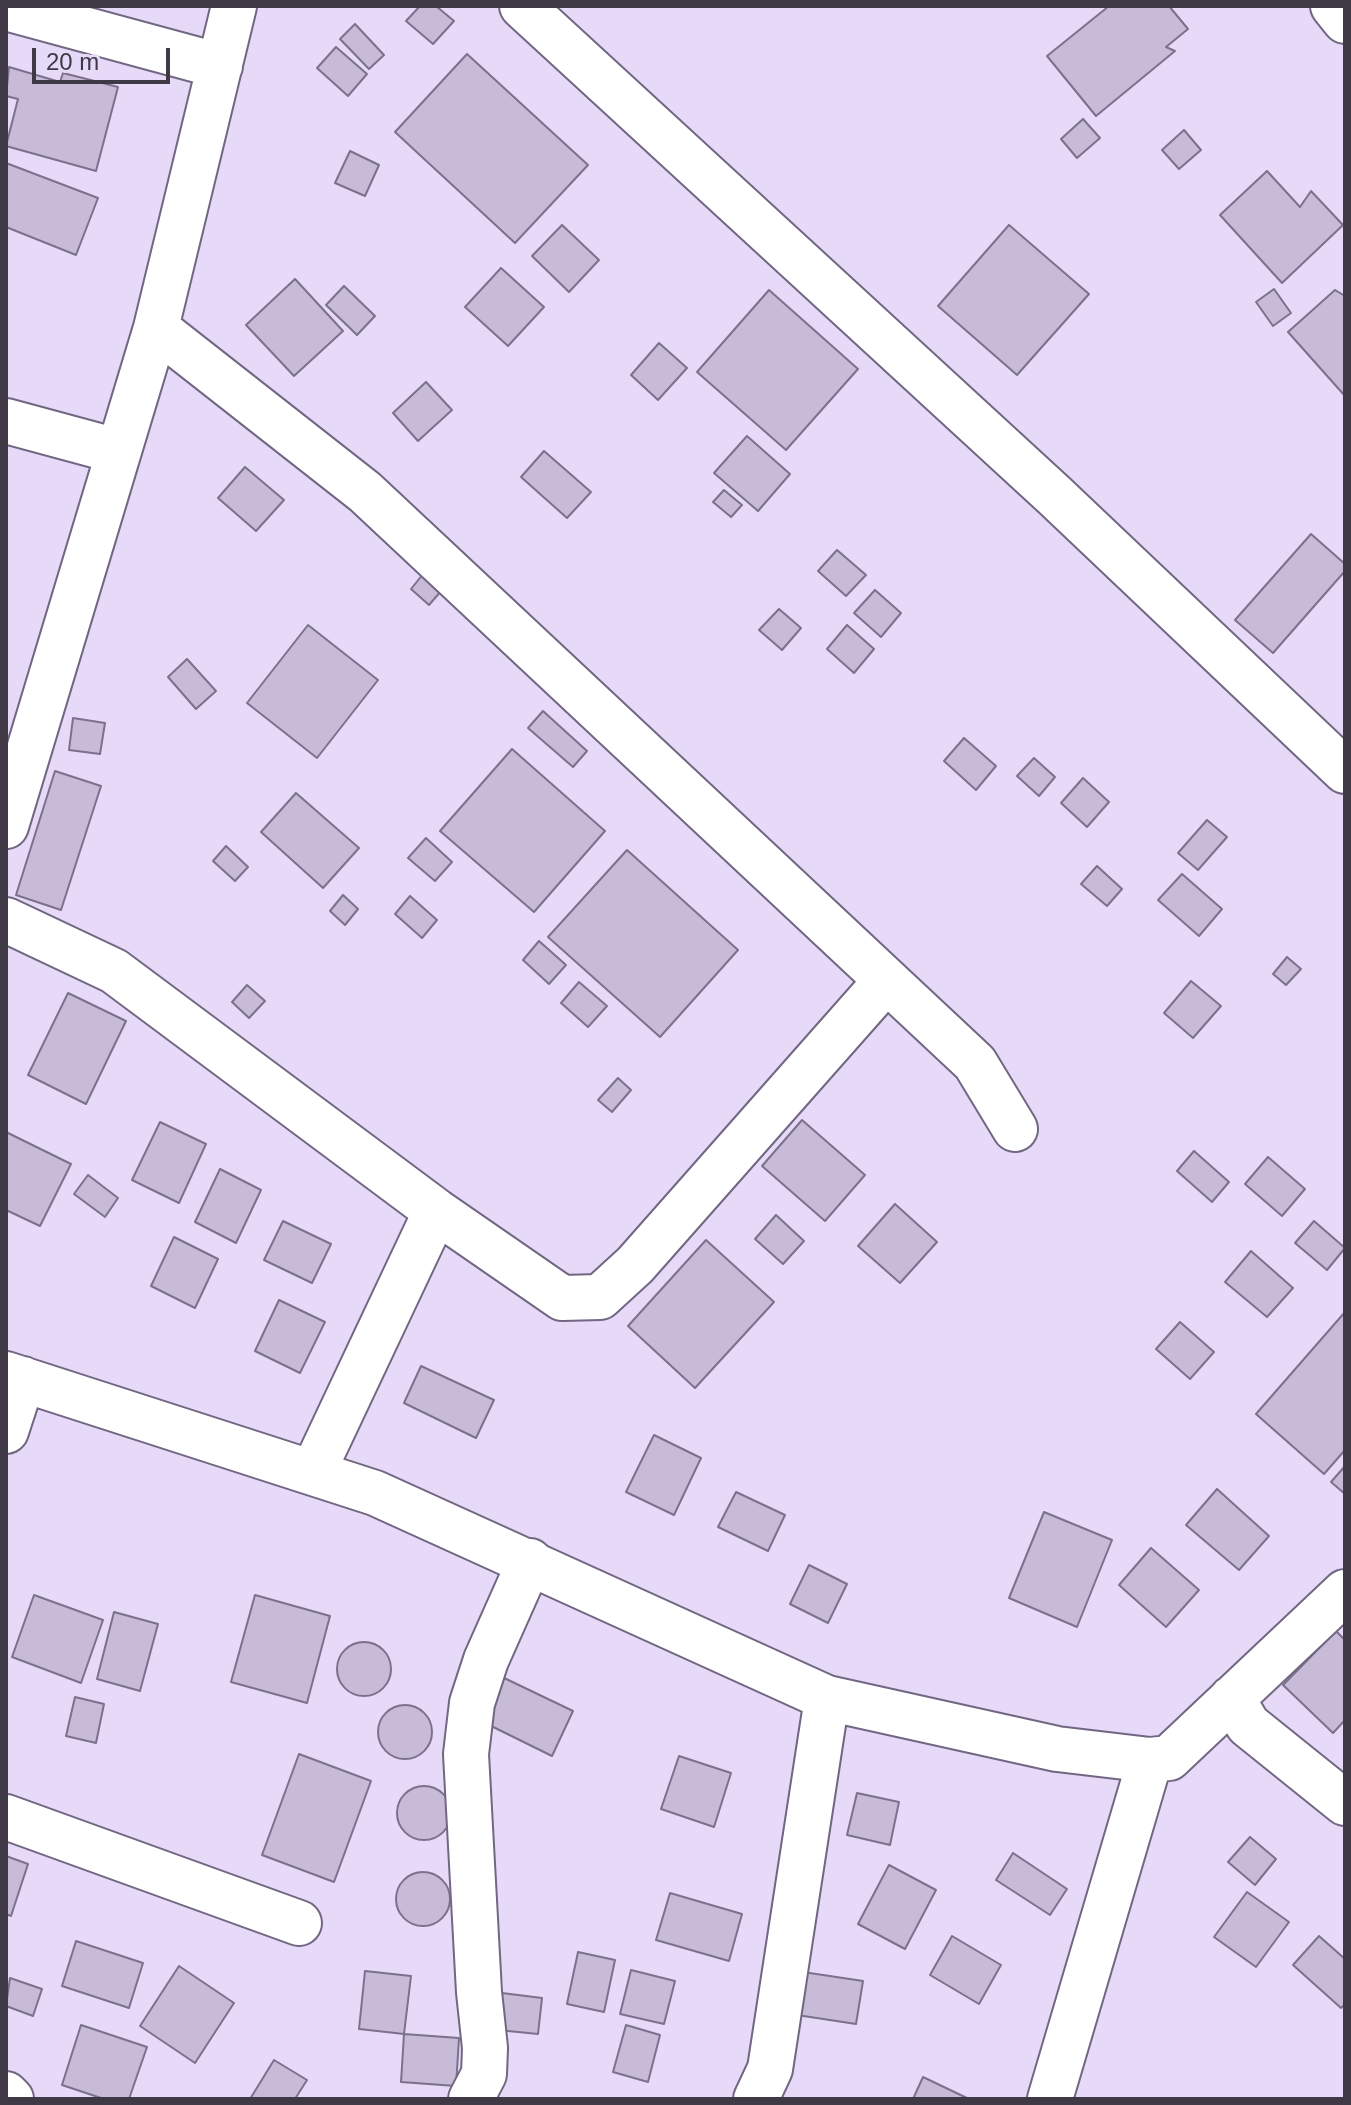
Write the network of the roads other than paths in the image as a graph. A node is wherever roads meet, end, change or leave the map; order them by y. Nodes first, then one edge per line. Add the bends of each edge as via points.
1 (234, 6) edge
2 (522, 6) edge
3 (1333, 6) edge
4 (6, 8) edge
5 (1345, 21) edge
6 (220, 66) junction
7 (156, 328) junction
8 (6, 421) edge
9 (117, 451) junction
10 (1345, 771) edge
11 (6, 826) edge
12 (6, 920) edge
13 (885, 982) junction
14 (1015, 1129) dead end
15 (436, 1211) junction
16 (14, 1376) edge
17 (6, 1431) edge
18 (313, 1472) junction
19 (530, 1561) junction
20 (1345, 1592) edge
21 (827, 1698) junction
22 (1232, 1698) junction
23 (1150, 1760) junction
24 (1345, 1803) edge
25 (6, 1817) edge
26 (299, 1923) dead end
27 (6, 2094) edge
28 (11, 2099) edge
29 (471, 2099) edge
30 (756, 2099) edge
31 (1050, 2099) edge

1 - 6 street
2 - 10 street via 1054,495
3 - 5 street
4 - 6 street
6 - 7 street
7 - 9 street
7 - 13 street via 365,492
8 - 9 street
9 - 11 street
12 - 15 street via 114,971
13 - 14 street via 975,1063
13 - 15 street via 635,1265 600,1297 562,1298
15 - 18 street
16 - 17 street
16 - 18 street
18 - 19 street via 375,1493
19 - 21 street
19 - 29 street via 486,1660 472,1703 466,1754 485,2048 484,2074
20 - 22 street
21 - 23 street via 1057,1749
21 - 30 street via 770,2069
22 - 23 street via 1188,1744 1169,1758
22 - 24 street via 1248,1725
23 - 31 street
25 - 26 street
27 - 28 street

